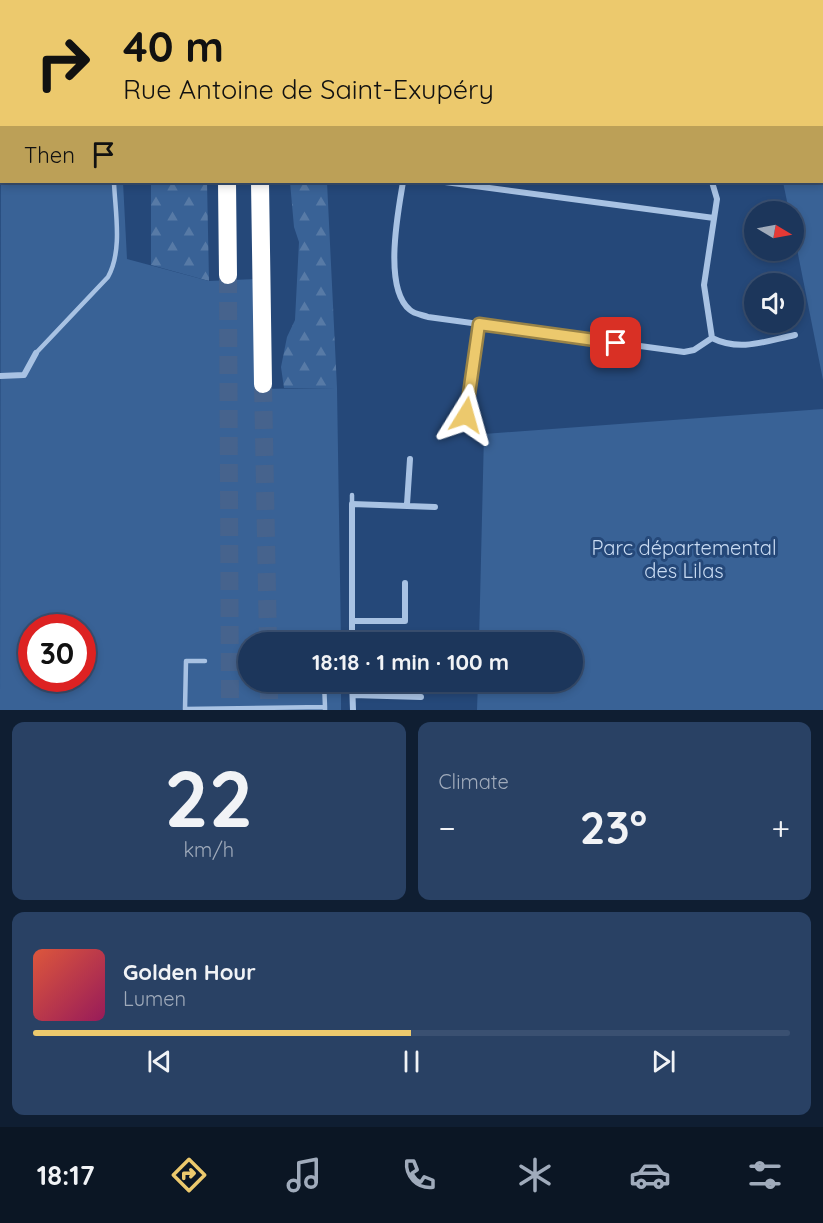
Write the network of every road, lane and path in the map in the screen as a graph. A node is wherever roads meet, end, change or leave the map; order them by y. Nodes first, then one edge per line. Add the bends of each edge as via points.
1 (114, 183) edge
2 (227, 183) edge
3 (260, 183) edge
4 (403, 183) edge
5 (453, 183) edge
6 (712, 183) edge
7 (714, 218) junction
8 (228, 275) tunnel mouth
9 (479, 324) junction
10 (795, 335) dead end
11 (712, 338) junction
12 (36, 353) joint
13 (0, 376) edge
14 (263, 384) tunnel mouth
15 (466, 415) dead end
16 (410, 459) dead end
17 (352, 495) dead end
18 (352, 504) junction
19 (407, 504) junction
20 (435, 507) dead end
21 (405, 583) dead end
22 (352, 621) junction
23 (352, 632) edge
24 (205, 661) dead end
25 (324, 692) edge
26 (353, 692) edge
27 (353, 695) junction
28 (421, 697) dead end
29 (325, 708) edge
30 (353, 710) edge

1 - 12 lane via 113,267
2 - 8 highway
3 - 14 highway
4 - 9 street via 394,241 399,294 410,310 428,317
5 - 7 street
6 - 7 street via 717,199
7 - 11 street via 704,285
9 - 11 street via 684,352
9 - 15 street
10 - 11 street via 740,347
12 - 13 street via 24,375
16 - 19 street
17 - 18 lane
18 - 19 street
18 - 22 street
19 - 20 street
21 - 22 street via 405,621
22 - 23 street
24 - 29 lane via 186,661 185,709
25 - 29 lane
26 - 27 street
27 - 28 street
27 - 30 street

